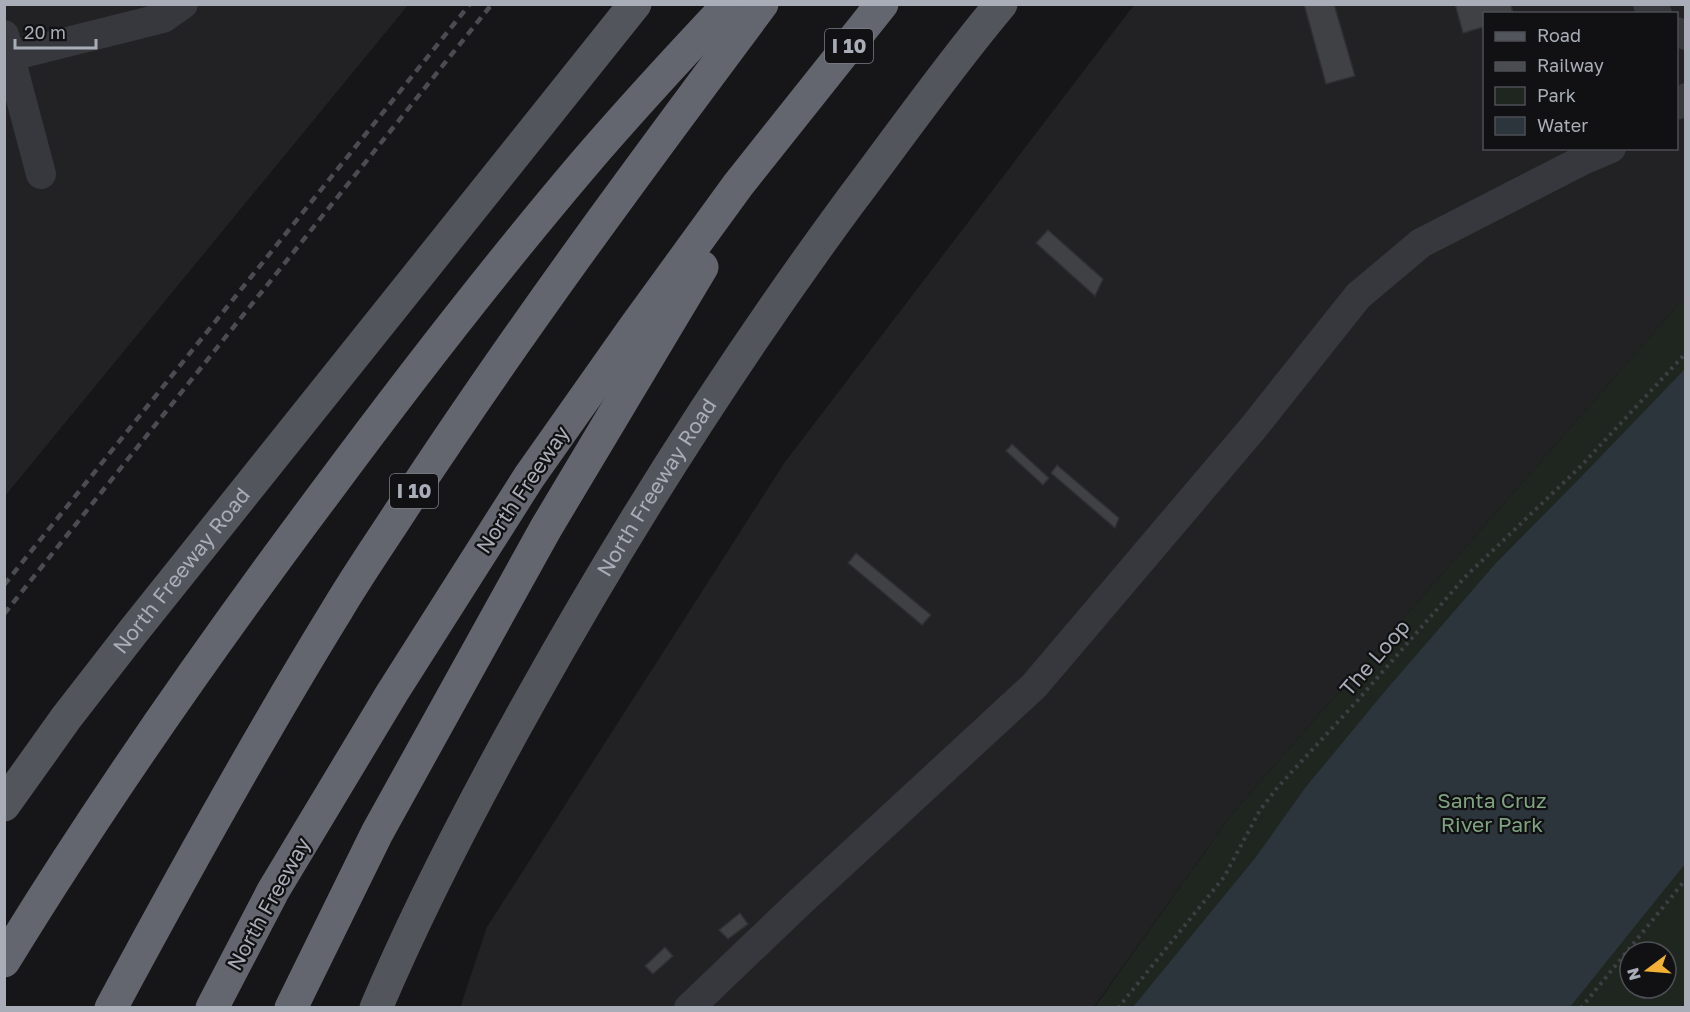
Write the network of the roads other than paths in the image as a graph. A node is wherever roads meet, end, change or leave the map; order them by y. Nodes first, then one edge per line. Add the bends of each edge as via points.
1 (183, 4) edge
2 (635, 4) edge
3 (729, 4) edge
4 (762, 4) edge
5 (882, 4) edge
6 (1001, 4) edge
7 (8, 46) edge
8 (12, 87) edge
9 (816, 88) junction
10 (1606, 150) edge
11 (41, 174) dead end
12 (4, 805) edge
13 (4, 961) edge
14 (111, 1008) edge
15 (212, 1008) edge
16 (291, 1008) edge
17 (376, 1008) edge
18 (689, 1008) edge

1 - 7 street via 163,18
2 - 12 main road, North Freeway Road via 132,633
3 - 13 highway via 583,165 364,440 225,628 122,777
4 - 14 highway, I 10 via 529,321 337,609
5 - 9 highway, North Freeway / I 10
6 - 17 main road, North Freeway Road via 793,280 616,549 501,752 400,952
7 - 8 street
8 - 11 street
9 - 15 highway, North Freeway / I 10 via 738,185 529,477 273,891
9 - 16 highway via 690,286 546,528 377,833
10 - 18 street via 1421,243 1358,296 1253,428 1034,686

